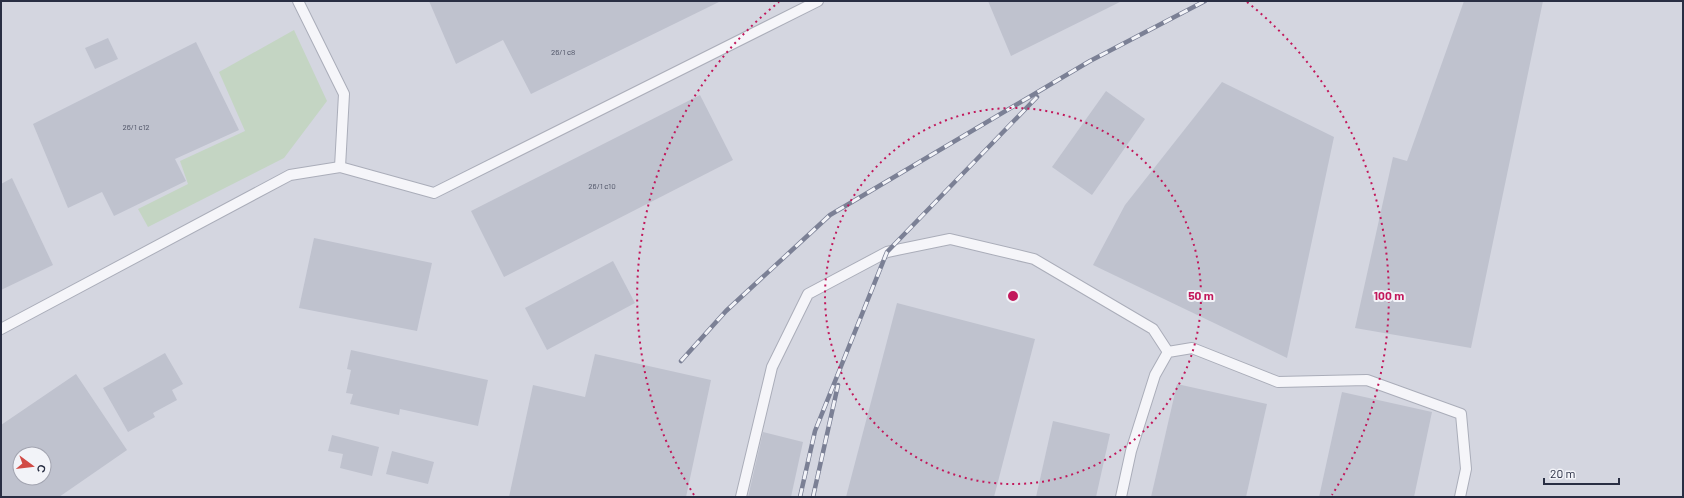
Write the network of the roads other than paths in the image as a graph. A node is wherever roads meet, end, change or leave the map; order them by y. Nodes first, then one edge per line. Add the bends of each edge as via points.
1 (298, 1) edge
2 (818, 1) edge
3 (340, 167) junction
4 (1, 330) edge
5 (1168, 352) junction
6 (741, 497) edge
7 (1121, 497) edge
8 (1460, 497) edge

1 - 3 lane via 344,94
2 - 3 lane via 434,193
3 - 4 lane via 290,175
5 - 6 lane via 1153,329 1034,259 950,239 887,252 808,294 772,367
5 - 7 lane via 1155,375 1130,451
5 - 8 lane via 1192,348 1278,382 1367,380 1461,414 1466,469

